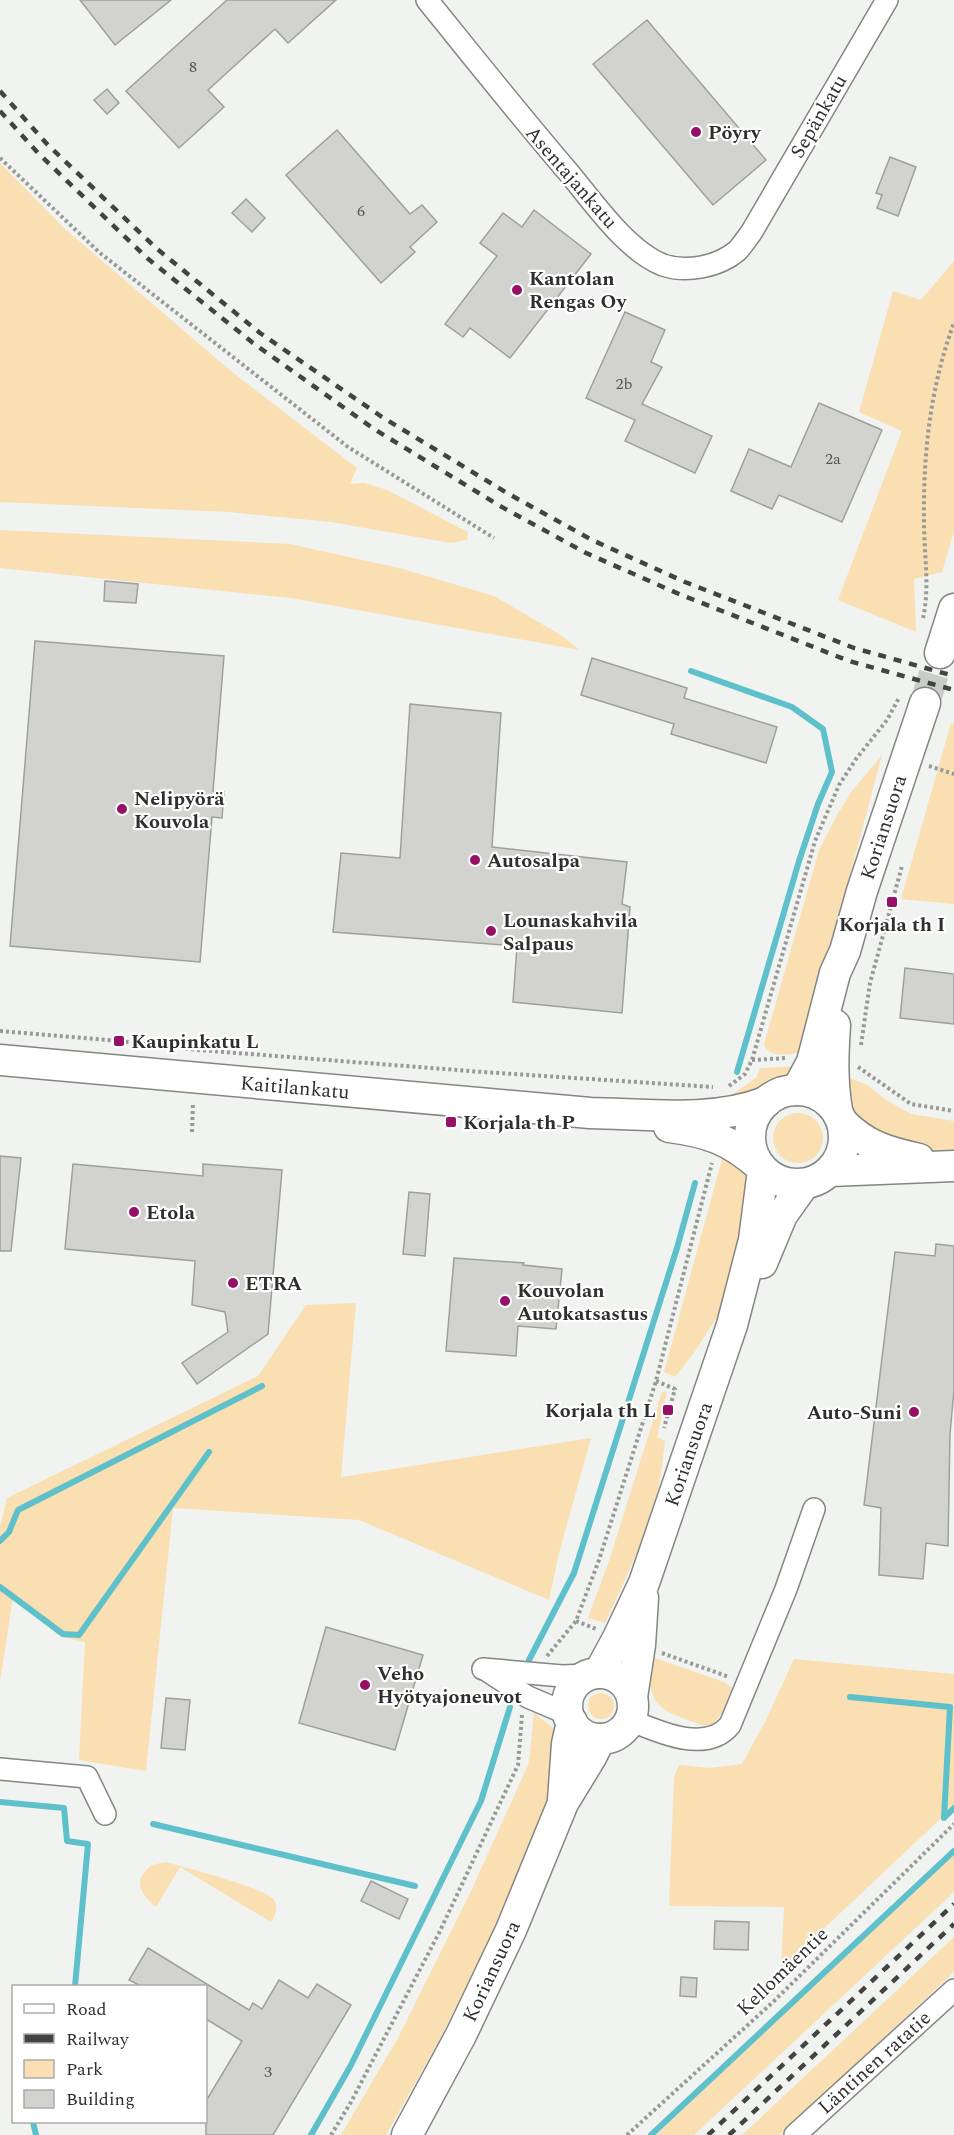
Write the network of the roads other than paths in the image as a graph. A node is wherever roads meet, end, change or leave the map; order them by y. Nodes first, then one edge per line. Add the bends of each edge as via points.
1 (427, 0) edge
2 (887, 0) edge
3 (751, 233) joint
4 (954, 609) edge
5 (940, 653) tunnel mouth
6 (912, 700) tunnel mouth
7 (845, 951) junction
8 (0, 1060) edge
9 (797, 1090) junction
10 (766, 1102) junction
11 (590, 1113) junction
12 (840, 1117) junction
13 (954, 1166) edge
14 (762, 1168) junction
15 (817, 1178) junction
16 (732, 1325) junction
17 (814, 1509) dead end
18 (644, 1583) junction
19 (594, 1674) junction
20 (631, 1709) junction
21 (570, 1718) junction
22 (600, 1739) junction
23 (0, 1769) edge
24 (563, 1803) junction
25 (105, 1814) dead end
26 (954, 1990) edge
27 (407, 2135) edge
28 (795, 2135) edge

1 - 3 street, Asentajankatu via 592,201 646,256 678,268 702,267 737,251
2 - 3 street, Sepänkatu
4 - 5 main road
6 - 7 main road, Koriansuora
7 - 9 main road, Koriansuora via 812,1062
7 - 12 main road, Koriansuora via 832,1064 832,1086
8 - 11 main road, Kaitilankatu
9 - 10 main road via 786,1091
9 - 12 main road via 826,1100
10 - 11 main road, Kaitilankatu via 722,1113
10 - 14 main road via 751,1126 750,1140
11 - 14 main road, Kaitilankatu via 718,1137
12 - 13 main road via 856,1137 873,1146
12 - 15 main road via 845,1136 843,1149 838,1161
13 - 15 main road
14 - 15 main road via 789,1184
14 - 16 main road, Koriansuora via 754,1240
15 - 16 main road, Koriansuora via 782,1215
16 - 18 main road, Koriansuora
17 - 20 street via 786,1589 724,1732 704,1739 661,1732
18 - 19 main road, Koriansuora via 618,1638
18 - 20 main road, Koriansuora
19 - 20 main road via 620,1679 627,1687
19 - 21 main road via 571,1690
19 - 21 street via 562,1676 483,1669
20 - 22 main road via 617,1734
21 - 22 main road via 583,1734
21 - 24 main road, Koriansuora
22 - 24 main road, Koriansuora
23 - 25 street via 87,1777
24 - 27 main road, Koriansuora via 511,1930
26 - 28 street, Läntinen ratatie

